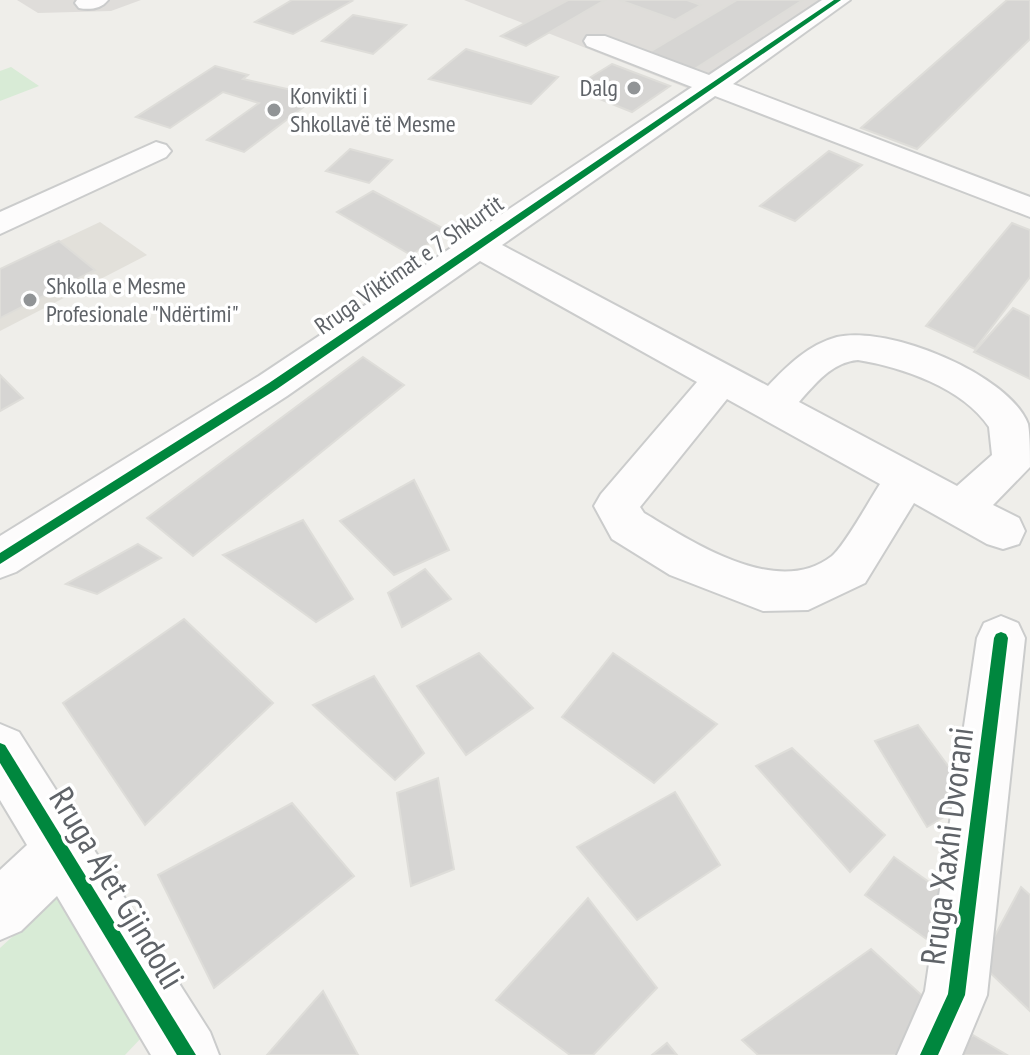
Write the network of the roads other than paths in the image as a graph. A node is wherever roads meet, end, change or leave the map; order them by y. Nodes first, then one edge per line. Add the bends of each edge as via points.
1 (838, 0) edge
2 (596, 41) dead end
3 (712, 85) junction
4 (156, 151) dead end
5 (1030, 208) edge
6 (0, 224) edge
7 (476, 245) junction
8 (721, 380) junction
9 (772, 407) junction
10 (906, 479) junction
11 (959, 508) junction
12 (1003, 531) dead end
13 (0, 559) edge
14 (1001, 638) dead end
15 (0, 750) edge
16 (62, 851) junction
17 (0, 910) edge
18 (170, 1047) edge
19 (929, 1055) edge

1 - 3 street, Rruga Viktimat e 7 Shkurtit
2 - 3 street
3 - 5 street
3 - 7 street, Rruga Viktimat e 7 Shkurtit
4 - 6 street
7 - 8 street
7 - 13 street, Rruga Viktimat e 7 Shkurtit via 273,386
8 - 9 street
8 - 10 street via 616,506 628,526 686,561 763,591 808,590 849,569
9 - 10 street
9 - 11 street via 820,358 844,348 901,358 948,375 991,401 1008,423 1013,460
10 - 11 street
11 - 12 street
14 - 19 street, Rruga Xaxhi Dvorani via 956,995
15 - 16 street, Rruga Ajet Gjindolli
16 - 17 street
16 - 18 street, Rruga Ajet Gjindolli

